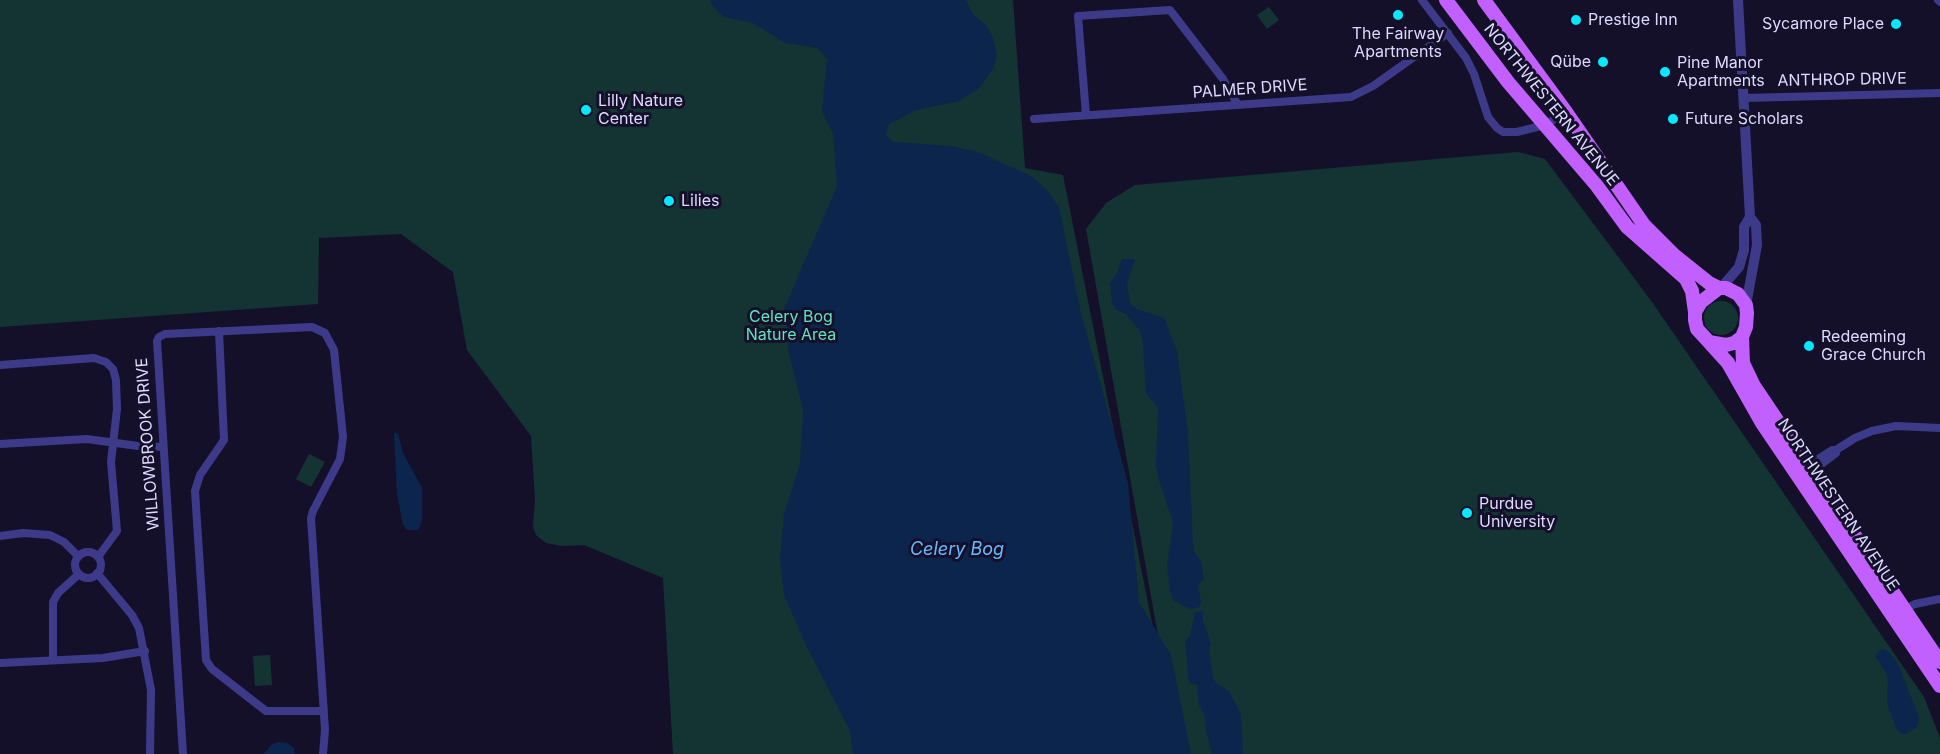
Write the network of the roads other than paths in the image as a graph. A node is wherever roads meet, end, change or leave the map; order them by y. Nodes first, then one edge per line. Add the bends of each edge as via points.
1 (1166, 0) edge
2 (1422, 0) edge
3 (1446, 0) edge
4 (1484, 0) edge
5 (1738, 0) edge
6 (1170, 10) junction
7 (1448, 33) junction
8 (1940, 93) edge
9 (1744, 98) junction
10 (1238, 105) junction
11 (1566, 111) junction
12 (1086, 115) junction
13 (1034, 119) dead end
14 (1545, 125) junction
15 (1750, 217) junction
16 (1720, 288) junction
17 (1746, 305) junction
18 (1695, 312) junction
19 (219, 331) junction
20 (1742, 337) junction
21 (1709, 342) junction
22 (0, 365) edge
23 (1940, 429) edge
24 (114, 442) junction
25 (0, 444) edge
26 (163, 447) junction
27 (1804, 473) junction
28 (0, 536) edge
29 (78, 556) junction
30 (98, 557) junction
31 (97, 573) junction
32 (79, 574) junction
33 (1940, 599) edge
34 (1899, 613) junction
35 (145, 651) junction
36 (53, 659) junction
37 (1940, 662) edge
38 (0, 663) edge
39 (1940, 686) edge
40 (324, 711) junction
41 (150, 754) edge
42 (183, 754) edge
43 (323, 754) edge

1 - 6 street
2 - 7 street
3 - 14 main road, NORTHWESTERN AVENUE
4 - 11 main road, NORTHWESTERN AVENUE
5 - 9 street
6 - 10 street
6 - 12 street via 1078,16
7 - 10 street, PALMER DRIVE via 1351,97
7 - 14 street via 1469,64 1491,123 1509,133
8 - 9 street, ANTHROP DRIVE
9 - 15 street
10 - 12 street, PALMER DRIVE
11 - 14 street
11 - 16 main road, NORTHWESTERN AVENUE via 1644,225 1674,255
12 - 13 street, PALMER DRIVE
14 - 18 main road, NORTHWESTERN AVENUE via 1627,227 1686,279
15 - 16 street via 1744,227 1739,267
15 - 17 street via 1756,225 1757,245
16 - 17 main road via 1738,294
16 - 18 main road via 1704,297
17 - 20 main road via 1747,323
18 - 21 main road via 1697,329
19 - 26 street, WILLOWBROOK DRIVE via 165,334 157,341
19 - 40 street via 224,440 200,475 195,491 206,660 266,711
19 - 40 street, WILLOWBROOK DRIVE via 312,327 325,333 334,350 342,450 311,518
20 - 21 main road via 1726,345
20 - 27 main road, NORTHWESTERN AVENUE via 1747,372
21 - 27 main road, NORTHWESTERN AVENUE via 1728,363 1751,406
22 - 24 street via 94,358 106,362 116,380
23 - 27 street via 1880,428 1855,438
24 - 25 street via 87,439
24 - 26 street
24 - 30 street via 111,462 117,531
26 - 42 street, WILLOWBROOK DRIVE
27 - 34 main road, NORTHWESTERN AVENUE
28 - 29 street via 50,535
29 - 30 street via 86,552
29 - 32 street via 75,563
30 - 31 street via 101,563
31 - 32 street via 90,577
31 - 35 street via 136,622
32 - 36 street via 53,602
33 - 34 street
34 - 37 main road, NORTHWESTERN AVENUE
34 - 39 main road, NORTHWESTERN AVENUE
35 - 36 street via 103,658
35 - 41 street via 151,690
36 - 38 street
40 - 43 street, WILLOWBROOK DRIVE

